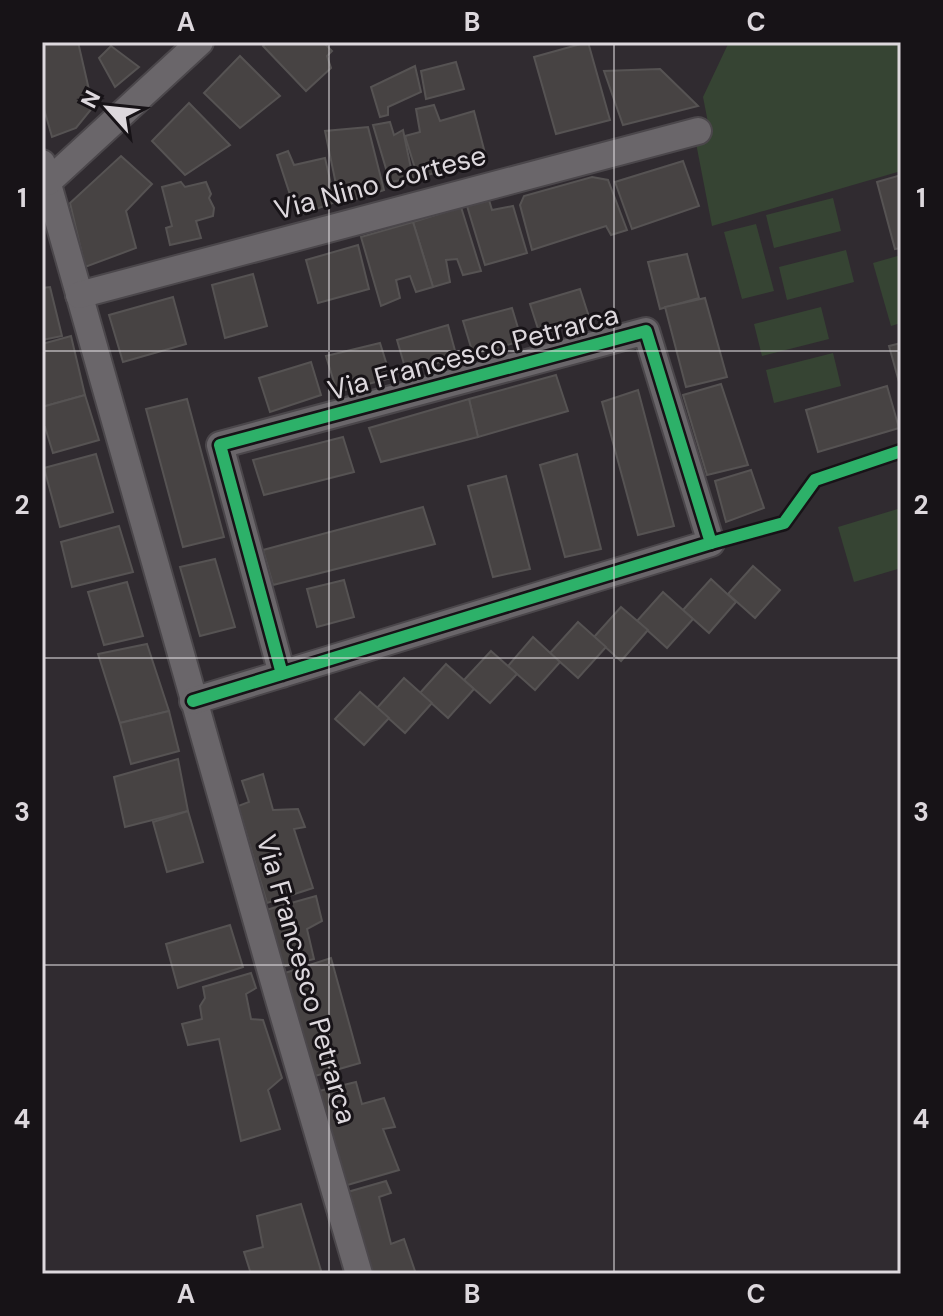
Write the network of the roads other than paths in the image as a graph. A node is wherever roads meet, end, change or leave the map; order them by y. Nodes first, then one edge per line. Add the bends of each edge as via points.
1 (200, 42) edge
2 (698, 131) dead end
3 (45, 172) edge
4 (79, 295) junction
5 (282, 674) junction
6 (193, 701) junction
7 (359, 1274) edge

1 - 3 street
2 - 4 street, Via Nino Cortese
3 - 4 street, Via Francesco Petrarca
4 - 6 street, Via Francesco Petrarca
5 - 5 street, Via Francesco Petrarca via 220,445 646,331 711,543
5 - 6 street, Via Francesco Petrarca
6 - 7 street, Via Francesco Petrarca

